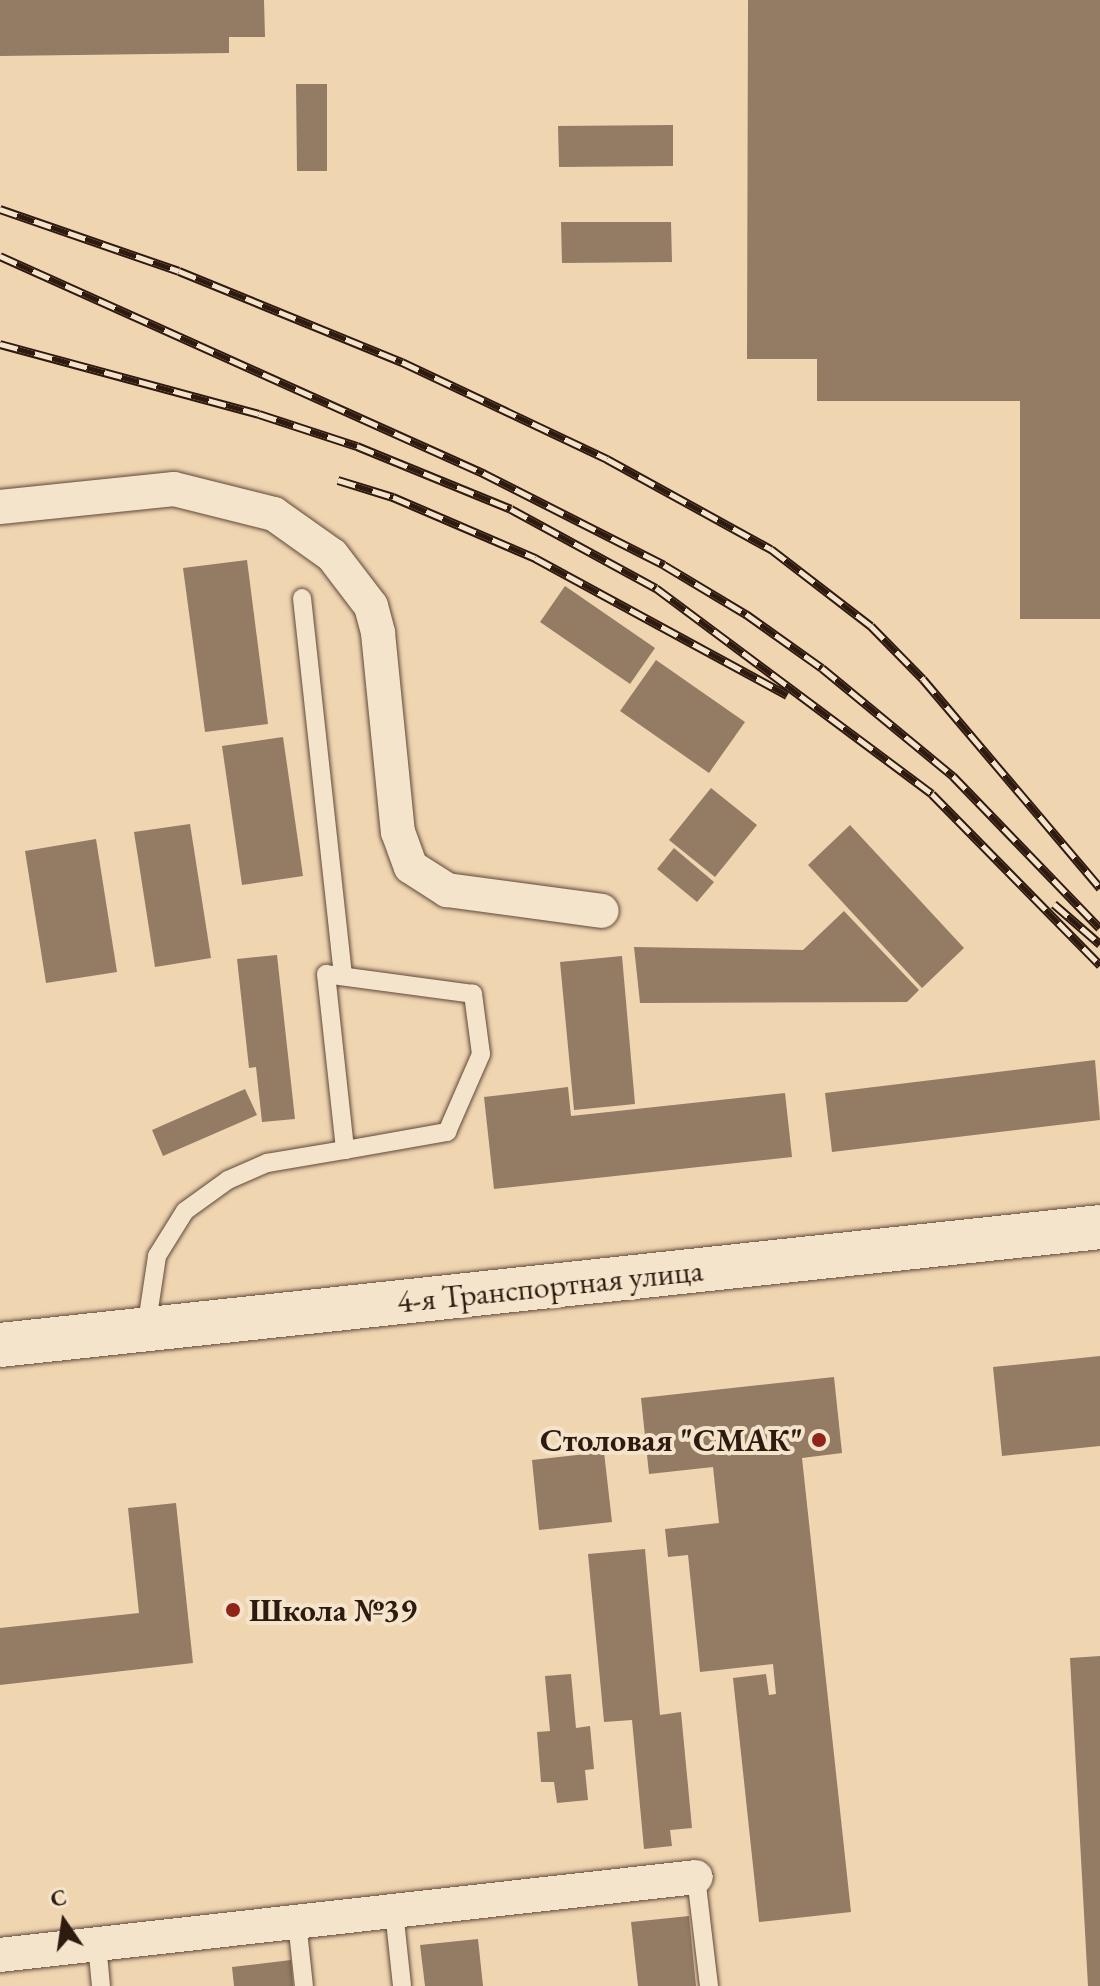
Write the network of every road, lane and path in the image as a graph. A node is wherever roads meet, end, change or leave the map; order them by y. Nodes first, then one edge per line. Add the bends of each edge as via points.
1 (0, 507) edge
2 (302, 598) dead end
3 (602, 911) dead end
4 (343, 976) junction
5 (345, 1150) junction
6 (1100, 1227) edge
7 (146, 1329) junction
8 (0, 1345) edge
9 (696, 1877) joint
10 (394, 1911) junction
11 (297, 1922) junction
12 (97, 1944) junction
13 (0, 1955) edge
14 (101, 1986) edge
15 (304, 1986) edge
16 (402, 1986) edge
17 (709, 1986) edge

1 - 3 street via 174,489 274,514 332,555 371,606 398,832 411,867 447,890
2 - 4 lane
4 - 5 lane via 326,974
4 - 5 lane via 473,994 481,1054 447,1132
5 - 7 lane via 267,1163 228,1180 185,1211 157,1256
6 - 7 main road, 4-я Транспортная улица
7 - 8 main road, 4-я Транспортная улица
9 - 10 street
9 - 17 lane
10 - 11 street
10 - 16 lane
11 - 12 street
11 - 15 lane
12 - 13 street
12 - 14 lane

